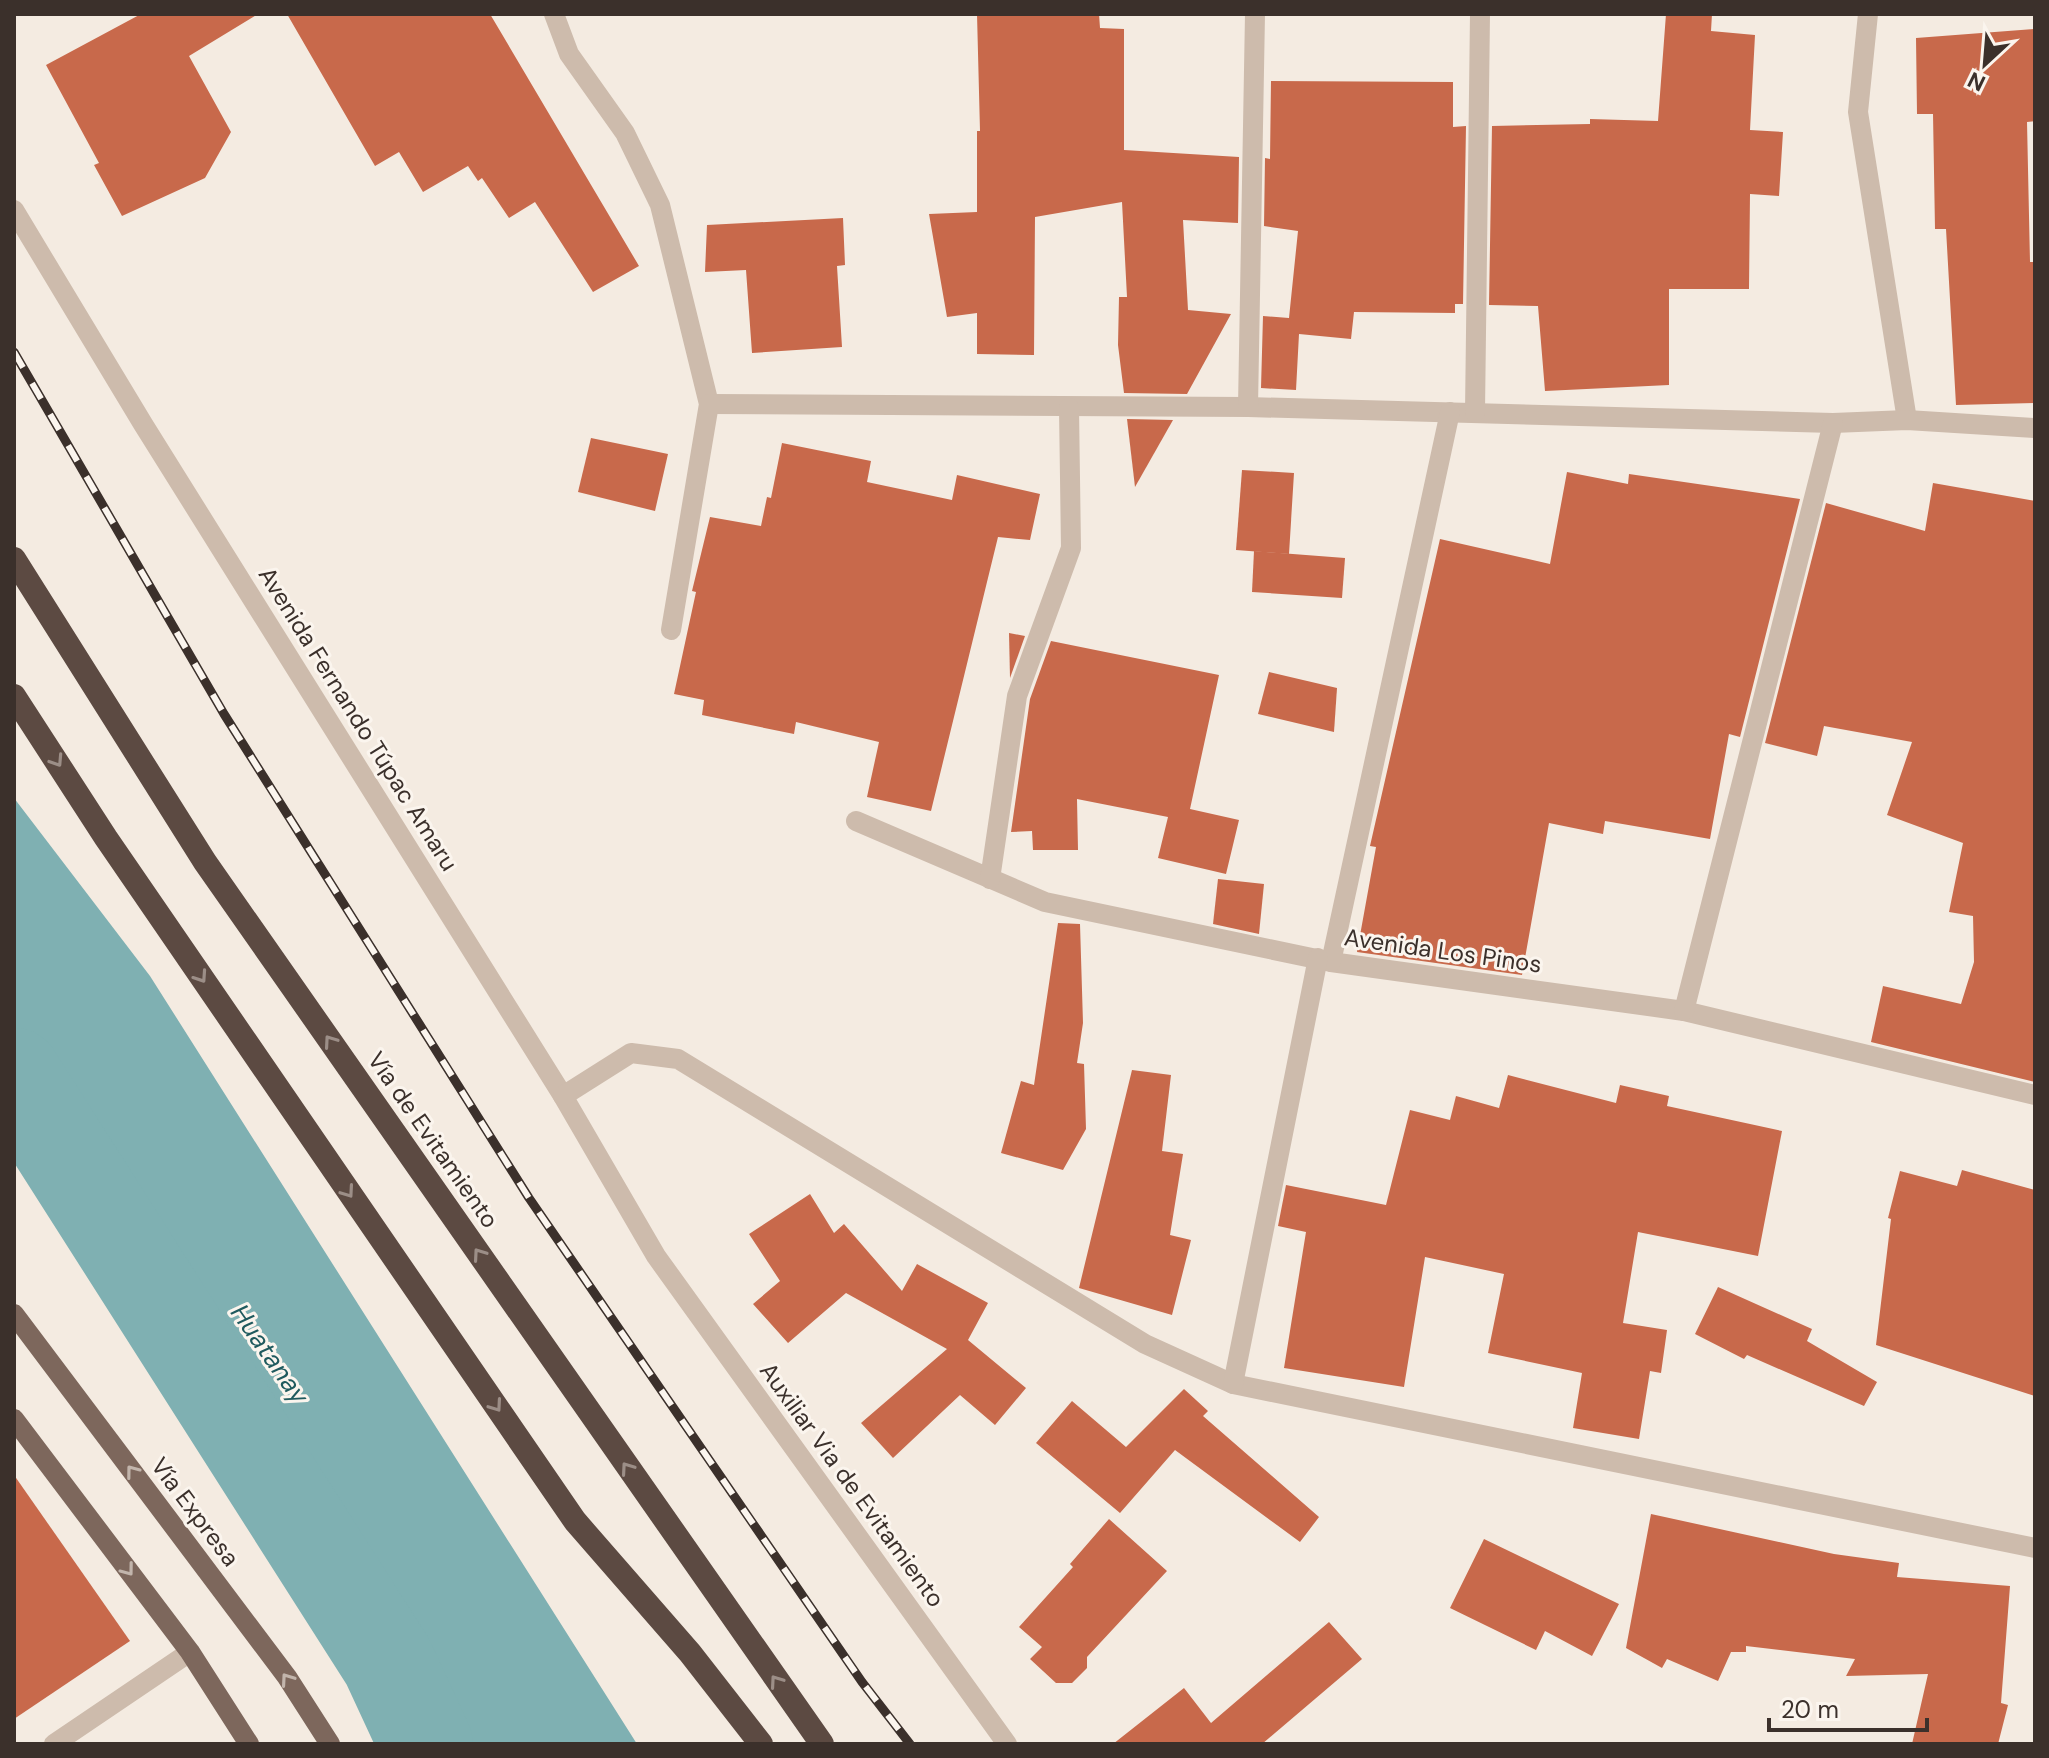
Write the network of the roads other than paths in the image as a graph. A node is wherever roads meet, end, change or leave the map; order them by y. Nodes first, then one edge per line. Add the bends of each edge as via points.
1 (554, 14) edge
2 (1255, 14) edge
3 (1480, 14) edge
4 (1868, 14) edge
5 (14, 210) edge
6 (709, 404) junction
7 (1248, 407) junction
8 (1069, 408) junction
9 (1450, 412) junction
10 (1475, 412) junction
11 (1907, 420) junction
12 (1833, 423) junction
13 (2035, 428) edge
14 (14, 559) edge
15 (671, 630) dead end
16 (14, 696) edge
17 (856, 821) dead end
18 (990, 879) junction
19 (1325, 960) junction
20 (1684, 1011) junction
21 (2035, 1095) edge
22 (563, 1096) junction
23 (656, 1256) joint
24 (14, 1314) edge
25 (1233, 1384) junction
26 (14, 1419) edge
27 (2035, 1548) edge
28 (190, 1652) junction
29 (54, 1744) edge
30 (249, 1744) edge
31 (330, 1744) edge
32 (761, 1744) edge
33 (822, 1744) edge
34 (1007, 1744) edge

1 - 6 street via 569,54 625,133 660,205
2 - 7 street
3 - 10 street
4 - 11 street via 1858,112
5 - 22 street, Avenida Fernando Túpac Amaru
6 - 8 street
6 - 15 street
7 - 8 street
7 - 9 street
8 - 18 street via 1071,548 1017,696
9 - 10 street
9 - 19 street
10 - 12 street
11 - 12 street
11 - 13 street
12 - 20 street
33 -> 14 highway, Vía de Evitamiento via 205,862
16 -> 32 highway via 575,1521
17 - 18 street, Avenida Los Pinos
18 - 19 street, Avenida Los Pinos via 1045,902
19 - 20 street, Avenida Los Pinos
19 - 25 street
20 - 21 street, Avenida Los Pinos
22 - 23 street, Avenida Fernando Túpac Amaru
22 - 25 street via 631,1053 678,1059 1145,1344
23 - 34 street, Auxiliar Via de Evitamiento
31 -> 24 main road, Vía Expresa via 287,1677
25 - 27 street
26 -> 28 main road
28 - 29 street
28 - 30 main road

